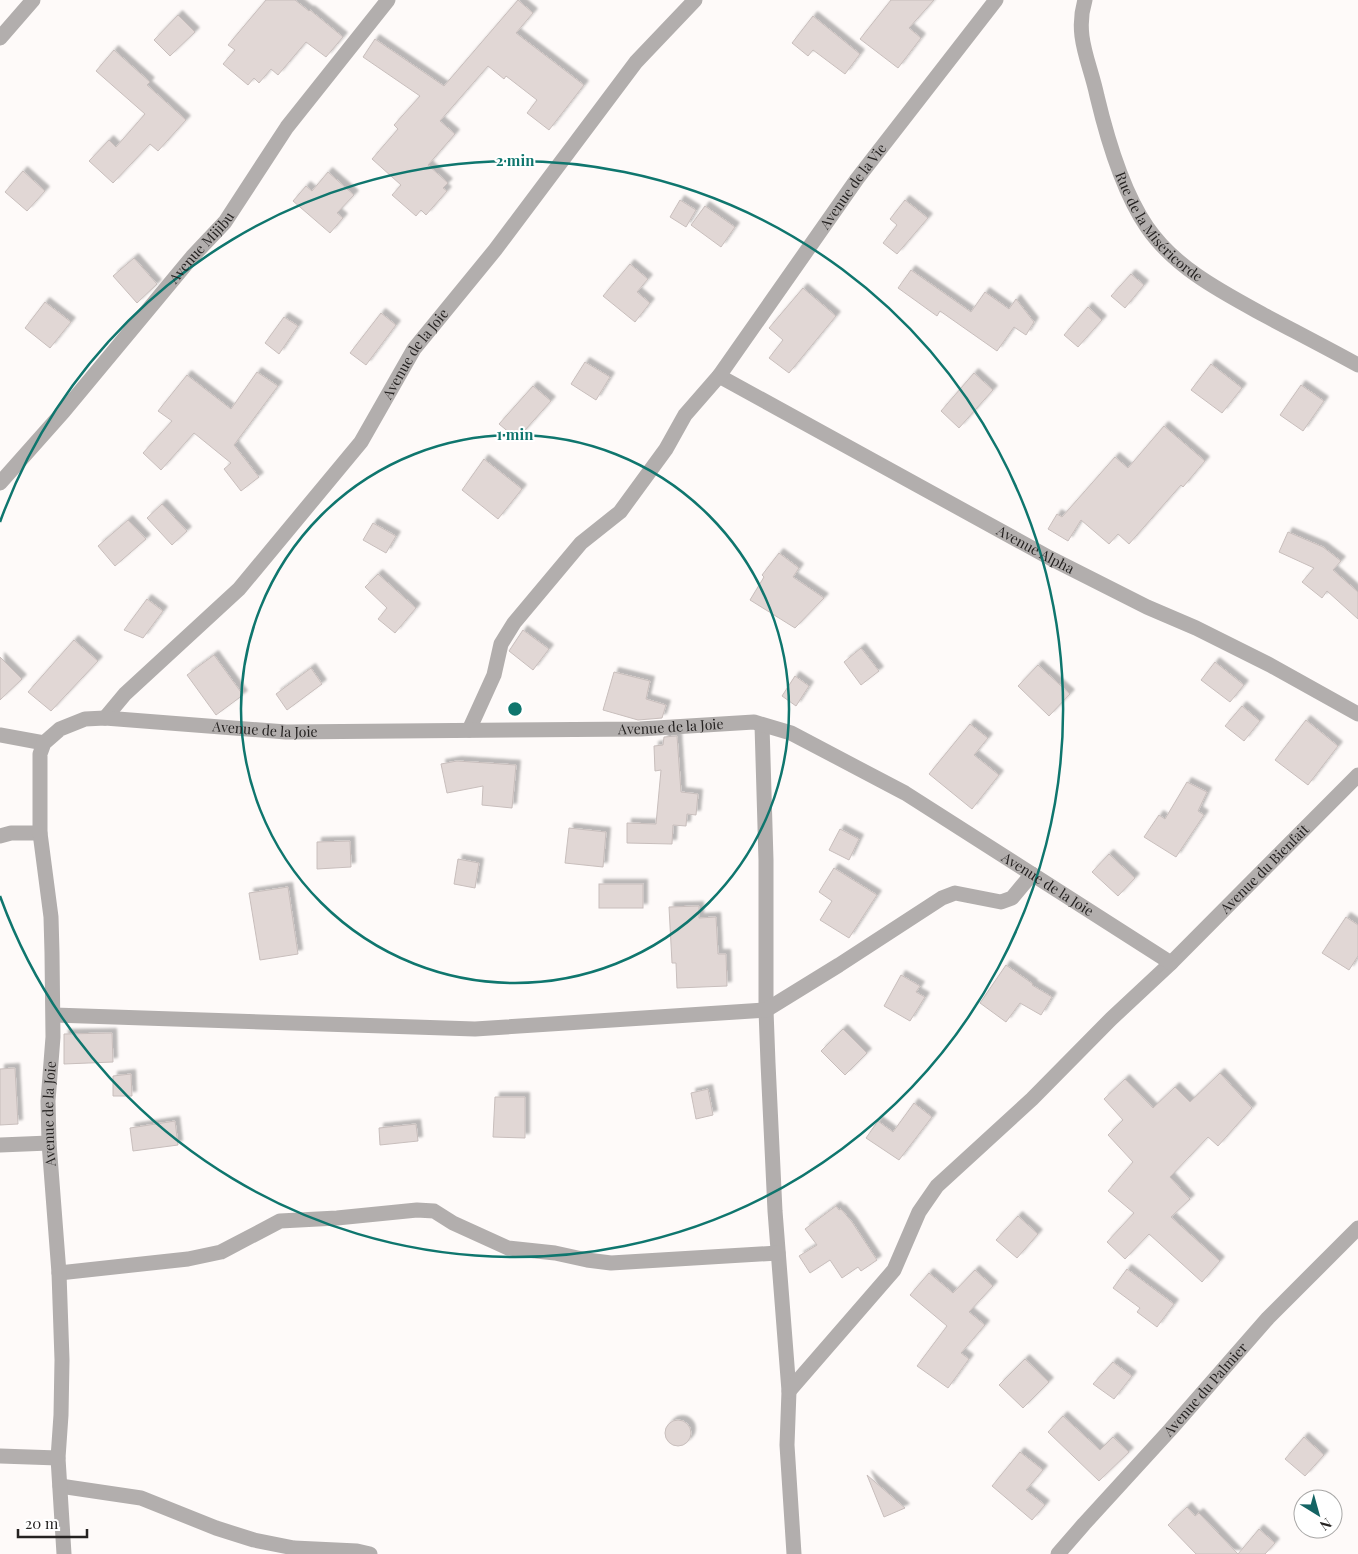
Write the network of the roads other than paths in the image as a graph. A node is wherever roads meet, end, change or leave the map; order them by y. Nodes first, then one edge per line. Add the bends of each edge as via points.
1 (33, 0) edge
2 (388, 0) edge
3 (695, 0) edge
4 (996, 0) edge
5 (1085, 0) edge
6 (0, 38) edge
7 (1358, 365) edge
8 (718, 376) junction
9 (0, 484) edge
10 (1358, 714) edge
11 (104, 718) junction
12 (762, 725) junction
13 (469, 730) junction
14 (0, 735) edge
15 (44, 743) junction
16 (1358, 775) edge
17 (40, 833) junction
18 (0, 836) edge
19 (1032, 874) junction
20 (1171, 963) junction
21 (766, 1010) junction
22 (54, 1015) junction
23 (49, 1143) junction
24 (0, 1145) edge
25 (1358, 1228) edge
26 (778, 1252) junction
27 (59, 1274) junction
28 (789, 1391) junction
29 (0, 1456) edge
30 (58, 1458) junction
31 (60, 1486) junction
32 (64, 1554) edge
33 (370, 1554) edge
34 (794, 1554) edge
35 (1058, 1554) edge

1 - 6 street
2 - 9 street, Avenue Mijibu via 287,127 225,222
3 - 11 street, Avenue de la Joie via 636,62 495,250 414,350 355,450 239,589 125,694
4 - 8 street, Avenue de la Vie via 857,179
5 - 7 street, Rue de la Miséricorde via 1080,19 1082,45 1104,127 1132,204 1148,228 1179,262 1201,278
8 - 10 street, Avenue Alpha via 1050,558 1196,628
8 - 13 street, Avenue de la Vie via 685,415 666,449 620,512 581,543 514,623 501,644 494,675
11 - 13 street, Avenue de la Joie via 286,732
11 - 15 street, Avenue de la Joie via 71,724
12 - 13 street, Avenue de la Joie via 741,722 640,729
12 - 19 street, Avenue de la Joie via 790,733 905,794
12 - 21 street
14 - 15 street
15 - 17 street, Avenue de la Joie via 40,760
16 - 20 street, Avenue du Bienfait
17 - 18 street
17 - 22 street, Avenue de la Joie via 51,917
19 - 20 street, Avenue de la Joie
19 - 21 street via 1012,898 1001,902 955,893 942,898
20 - 28 street, Avenue du Bienfait via 937,1186 919,1212 894,1270
21 - 22 street via 475,1029
21 - 26 street
22 - 23 street, Avenue de la Joie via 48,1101
23 - 24 street
23 - 27 street, Avenue de la Joie
25 - 35 street, Avenue du Palmier via 1268,1318
26 - 27 street via 611,1262 587,1260 508,1248 434,1211 417,1210 280,1221 221,1252
26 - 28 street
27 - 30 street, Avenue de la Joie via 62,1415
28 - 34 street via 786,1445
29 - 30 street
30 - 31 street, Avenue de la Joie
31 - 32 street, Avenue de la Joie
31 - 33 street via 141,1498 254,1540 294,1548

